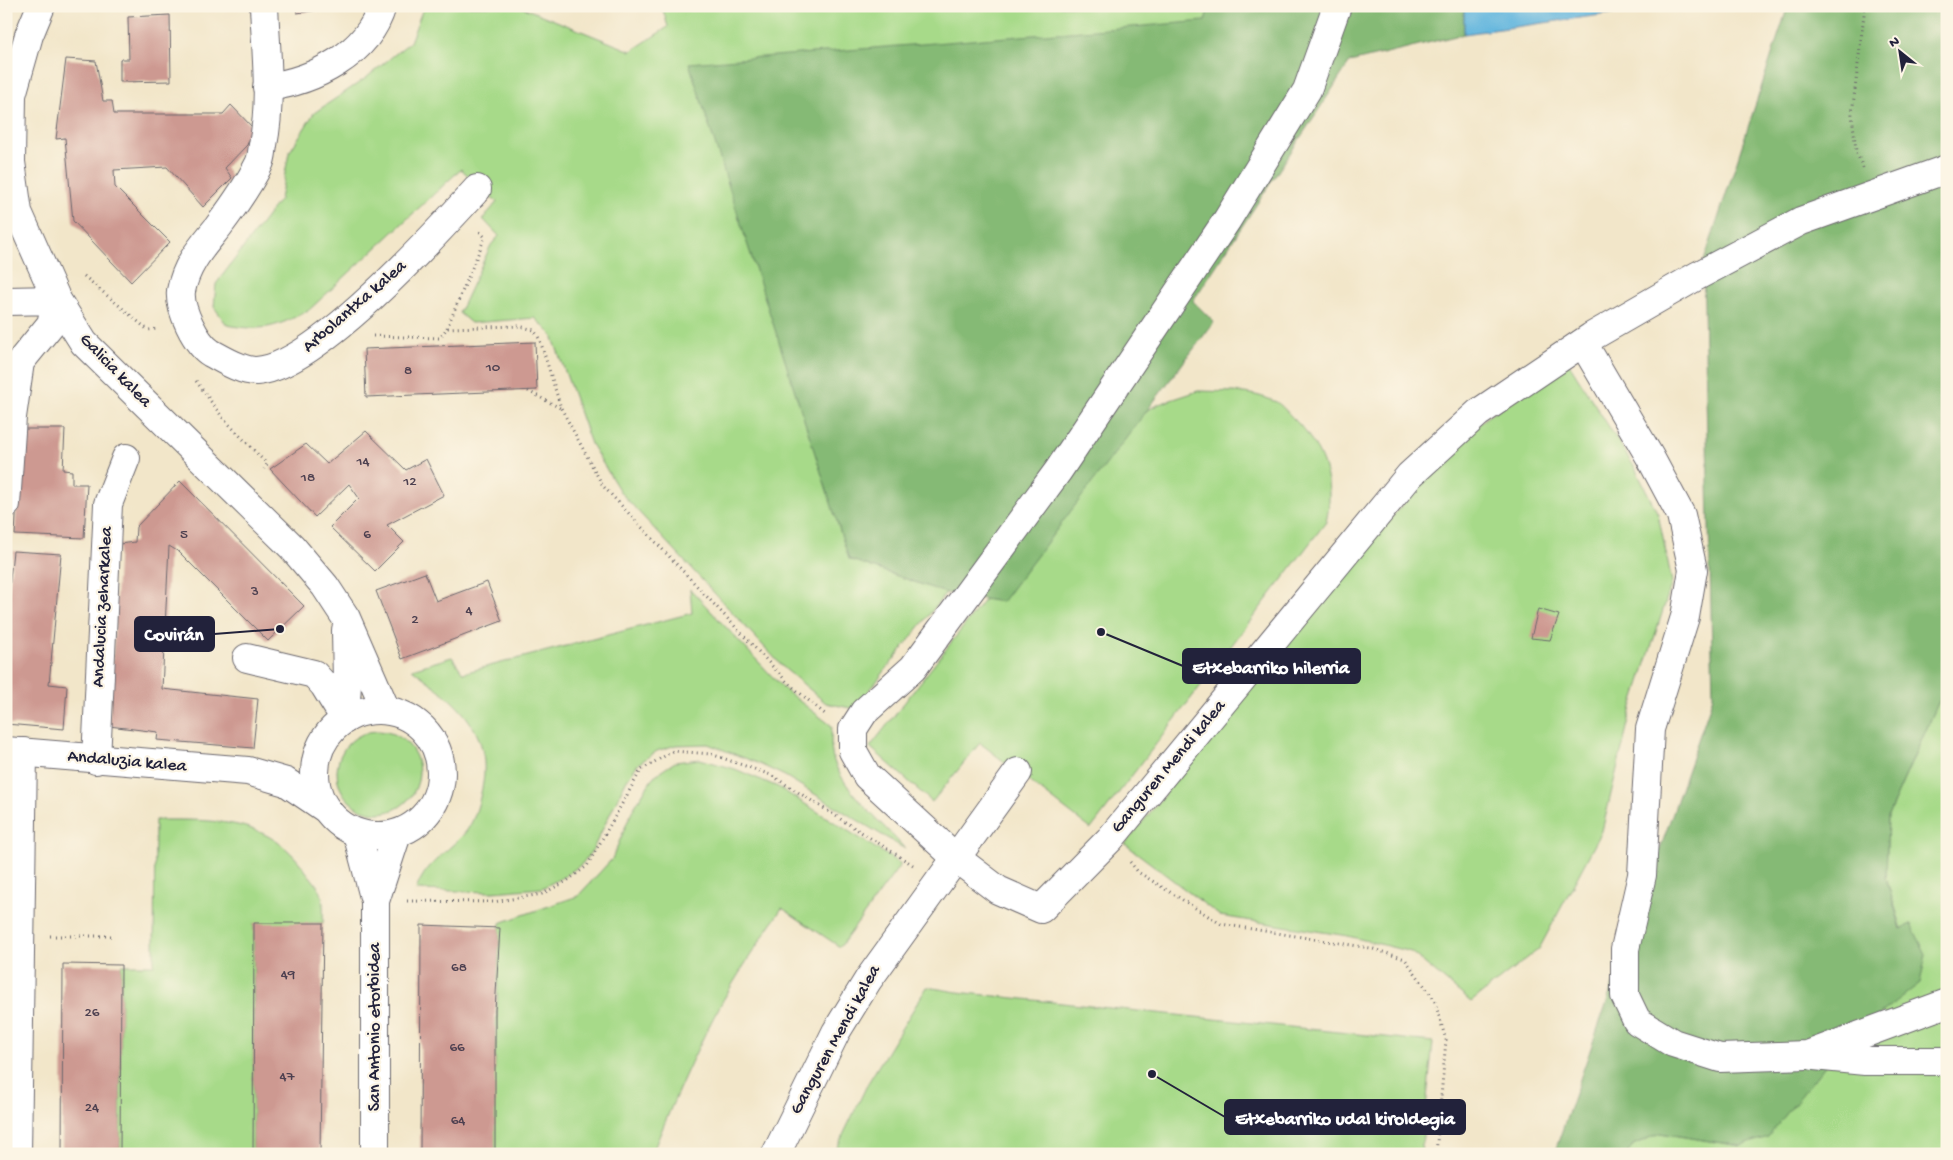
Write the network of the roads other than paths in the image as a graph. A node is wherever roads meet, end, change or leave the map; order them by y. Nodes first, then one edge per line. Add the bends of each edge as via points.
1 (41, 6) edge
2 (264, 6) edge
3 (382, 6) edge
4 (1337, 6) edge
5 (267, 87) junction
6 (1947, 170) edge
7 (477, 189) dead end
8 (57, 300) junction
9 (6, 301) edge
10 (1583, 342) junction
11 (126, 458) dead end
12 (6, 504) edge
13 (346, 618) junction
14 (247, 658) dead end
15 (386, 710) junction
16 (345, 718) junction
17 (318, 751) junction
18 (15, 752) edge
19 (96, 760) junction
20 (248, 771) junction
21 (1018, 772) dead end
22 (326, 810) junction
23 (356, 833) junction
24 (398, 834) junction
25 (956, 858) junction
26 (375, 901) junction
27 (1947, 1003) edge
28 (1808, 1055) junction
29 (1947, 1061) edge
30 (17, 1154) edge
31 (375, 1154) edge
32 (776, 1154) edge

1 - 8 street, Galicia kalea via 12,95 11,162 18,212
2 - 5 street, Arbolantxa kalea
3 - 5 street via 377,23 353,51 312,76 291,84
4 - 25 street via 1307,90 1221,228 1058,471 913,668 864,712 853,730 853,750 867,776
5 - 7 street, Arbolantxa kalea via 268,113 260,162 239,199 190,261 181,292 190,326 204,348 228,363 255,371 296,358 327,335 423,247
6 - 10 street, Ganguren Mendi kalea via 1801,221
8 - 9 street
8 - 12 street via 51,324 20,362 12,417
8 - 13 street, Galicia kalea via 84,343 292,547 325,586
10 - 25 street, Ganguren Mendi kalea via 1478,413 1410,476 1110,839 1041,909 998,890
10 - 28 street via 1680,515 1693,570 1686,617 1650,729 1642,875 1625,949 1625,996 1637,1021 1673,1043 1720,1058
11 - 19 street, Andalucia zeharkalea via 108,504
13 - 15 street, Galicia kalea
13 - 16 street
14 - 16 street via 314,674
15 - 16 street via 364,710
15 - 24 street via 407,716 424,728 436,746 442,767 440,788 431,808 417,824
16 - 17 street via 329,732
17 - 20 street, Andaluzia kalea via 287,766
17 - 22 street via 317,792
18 - 19 street, Andaluzia kalea
18 - 30 street via 20,936
19 - 20 street, Andaluzia kalea
20 - 22 street, Andaluzia kalea via 286,782
21 - 25 street, Ganguren Mendi kalea
22 - 23 street via 339,824
23 - 24 street via 376,837
23 - 26 street, San Antonio etorbidea
24 - 26 street, San Antonio etorbidea
25 - 32 street, Ganguren Mendi kalea via 882,959 836,1032
26 - 31 street, San Antonio etorbidea
27 - 28 street
28 - 29 street via 1865,1061

